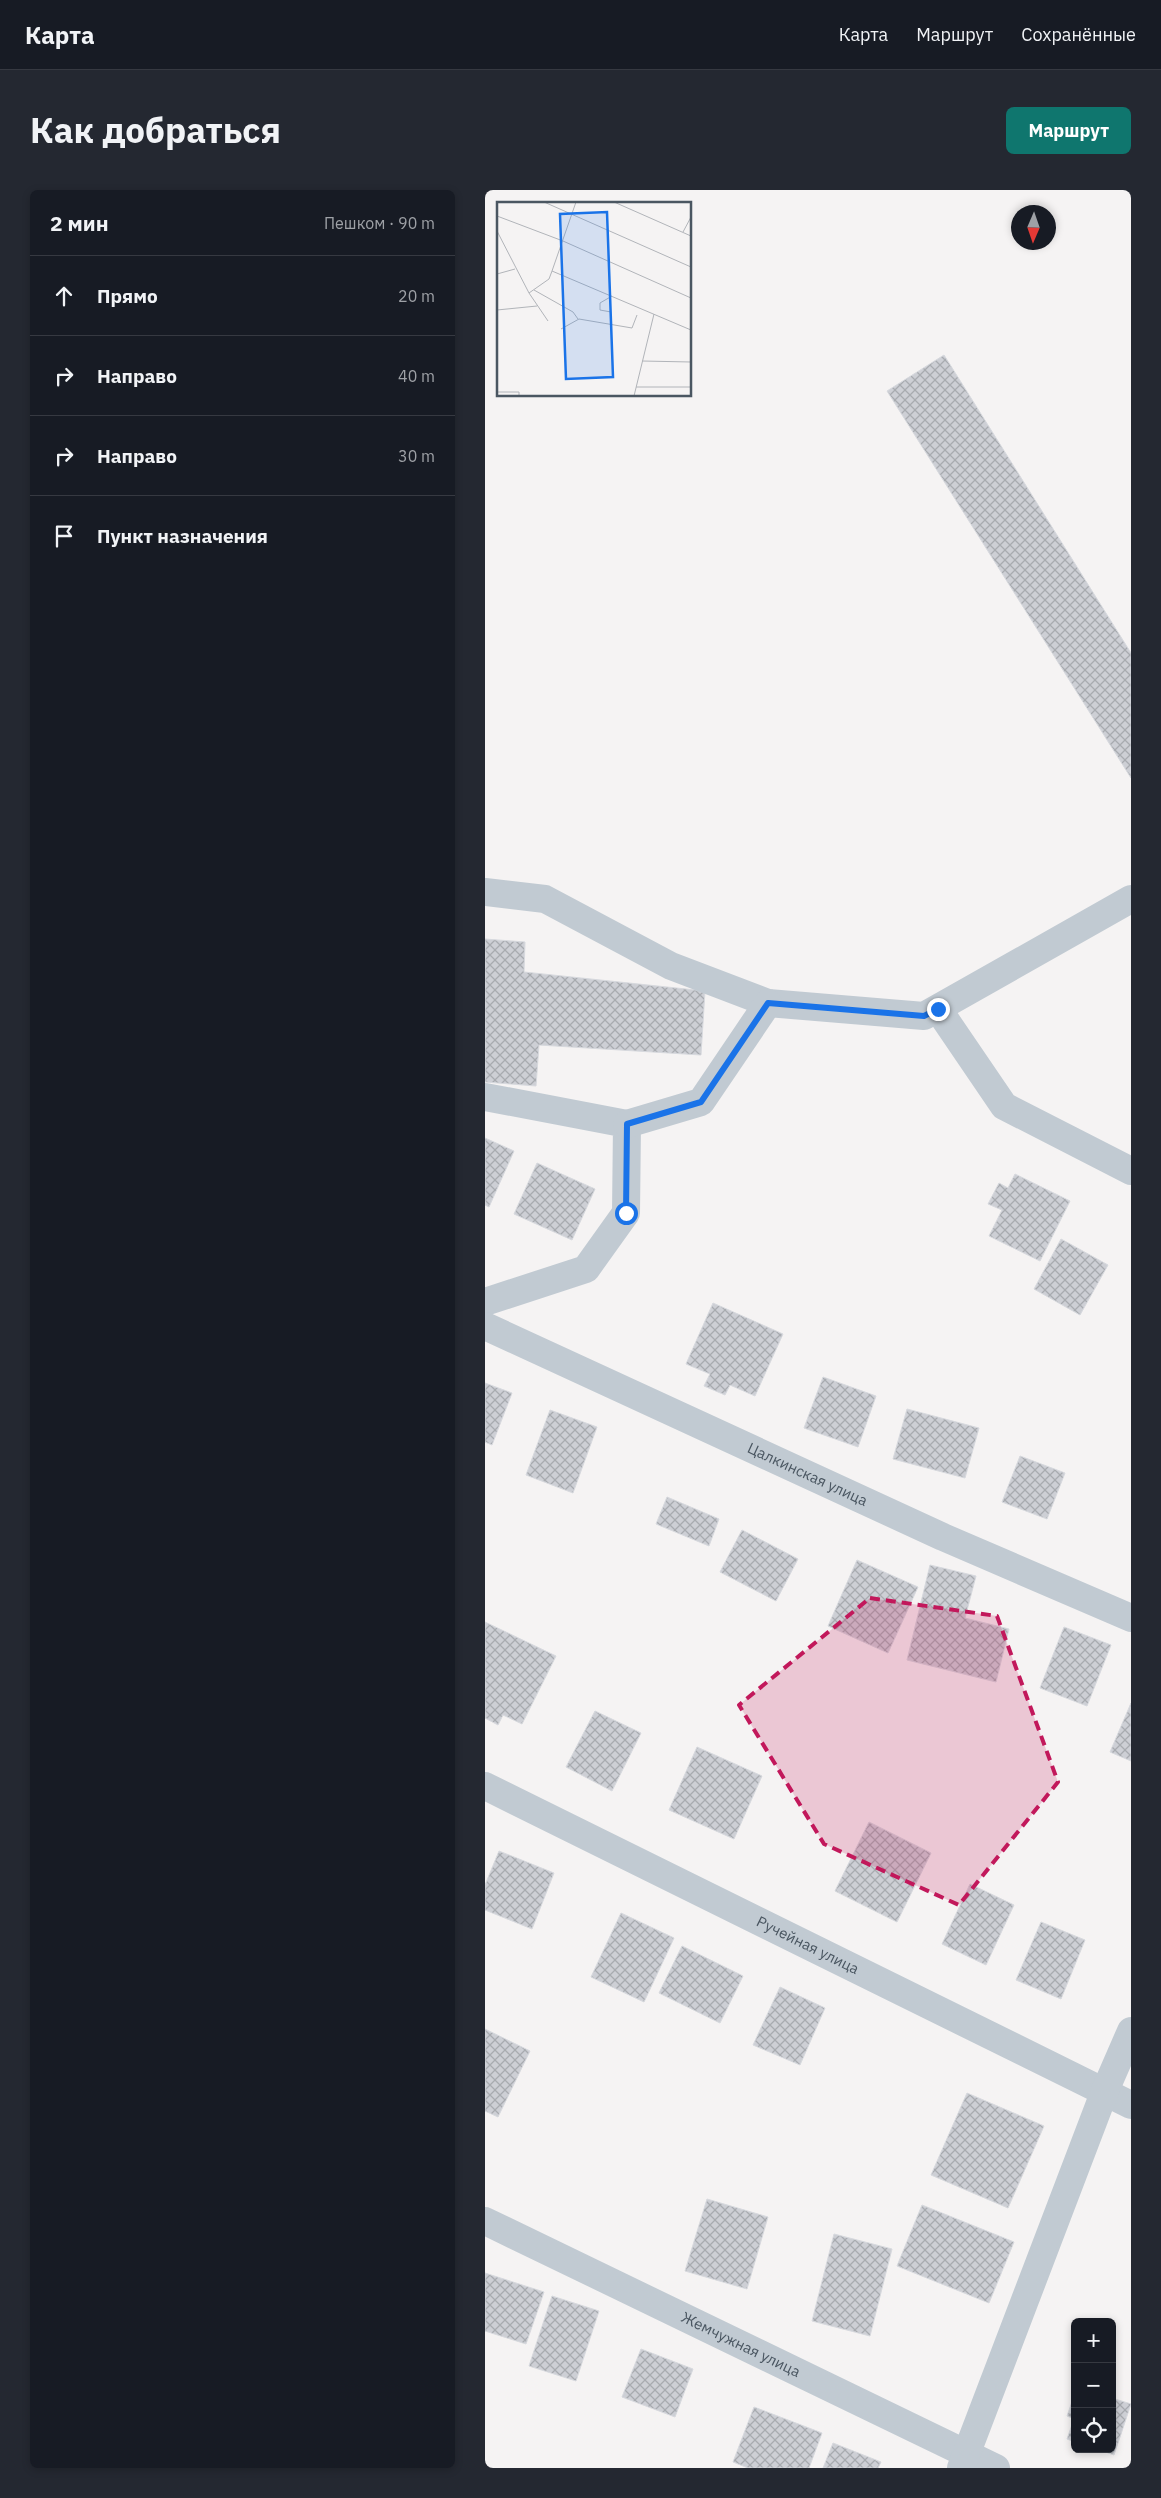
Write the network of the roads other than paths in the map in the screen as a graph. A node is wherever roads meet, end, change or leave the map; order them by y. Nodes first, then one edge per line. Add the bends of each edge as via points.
1 (485, 892) edge
2 (1131, 899) edge
3 (768, 1003) junction
4 (938, 1009) junction
5 (485, 1097) edge
6 (627, 1124) junction
7 (1131, 1171) edge
8 (485, 1302) edge
9 (485, 1326) edge
10 (1131, 1618) edge
11 (485, 1786) edge
12 (1131, 2031) edge
13 (1104, 2093) junction
14 (1131, 2105) edge
15 (485, 2221) edge
16 (964, 2461) edge
17 (996, 2468) edge

1 - 3 street via 545,900 671,966
2 - 4 street
3 - 4 street via 924,1016
3 - 6 street via 701,1102
4 - 7 street via 1004,1106
5 - 6 street
6 - 8 street via 626,1213 586,1269
9 - 10 street, Цалкинская улица via 943,1537
11 - 13 street, Ручейная улица
12 - 13 street
13 - 14 street, Ручейная улица
13 - 16 street
15 - 16 street, Жемчужная улица
16 - 17 street, Жемчужная улица

